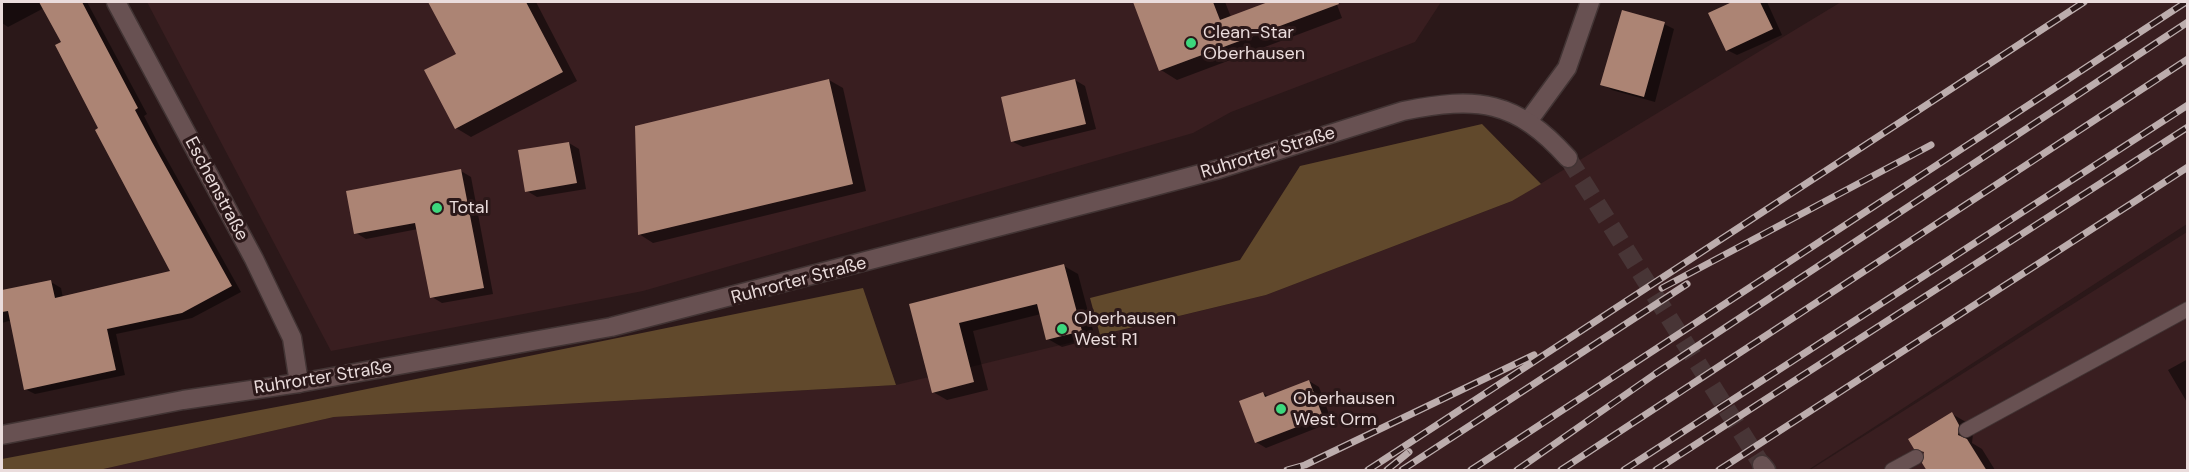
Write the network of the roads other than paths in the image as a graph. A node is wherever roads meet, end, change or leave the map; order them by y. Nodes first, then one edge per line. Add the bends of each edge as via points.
1 (117, 2) edge
2 (1590, 2) edge
3 (1529, 120) junction
4 (1568, 158) tunnel mouth
5 (2187, 309) edge
6 (299, 383) junction
7 (1966, 430) dead end
8 (2, 435) edge
9 (1916, 457) dead end
10 (1892, 471) edge

1 - 6 main road, Eschenstraße via 292,338
2 - 3 main road via 1567,68
3 - 4 main road, Ruhrorter Straße
3 - 6 main road, Ruhrorter Straße via 1502,107 1470,103 1403,111 1220,169 713,303 611,327
5 - 7 lane
6 - 8 main road, Ruhrorter Straße via 171,402
9 - 10 lane

